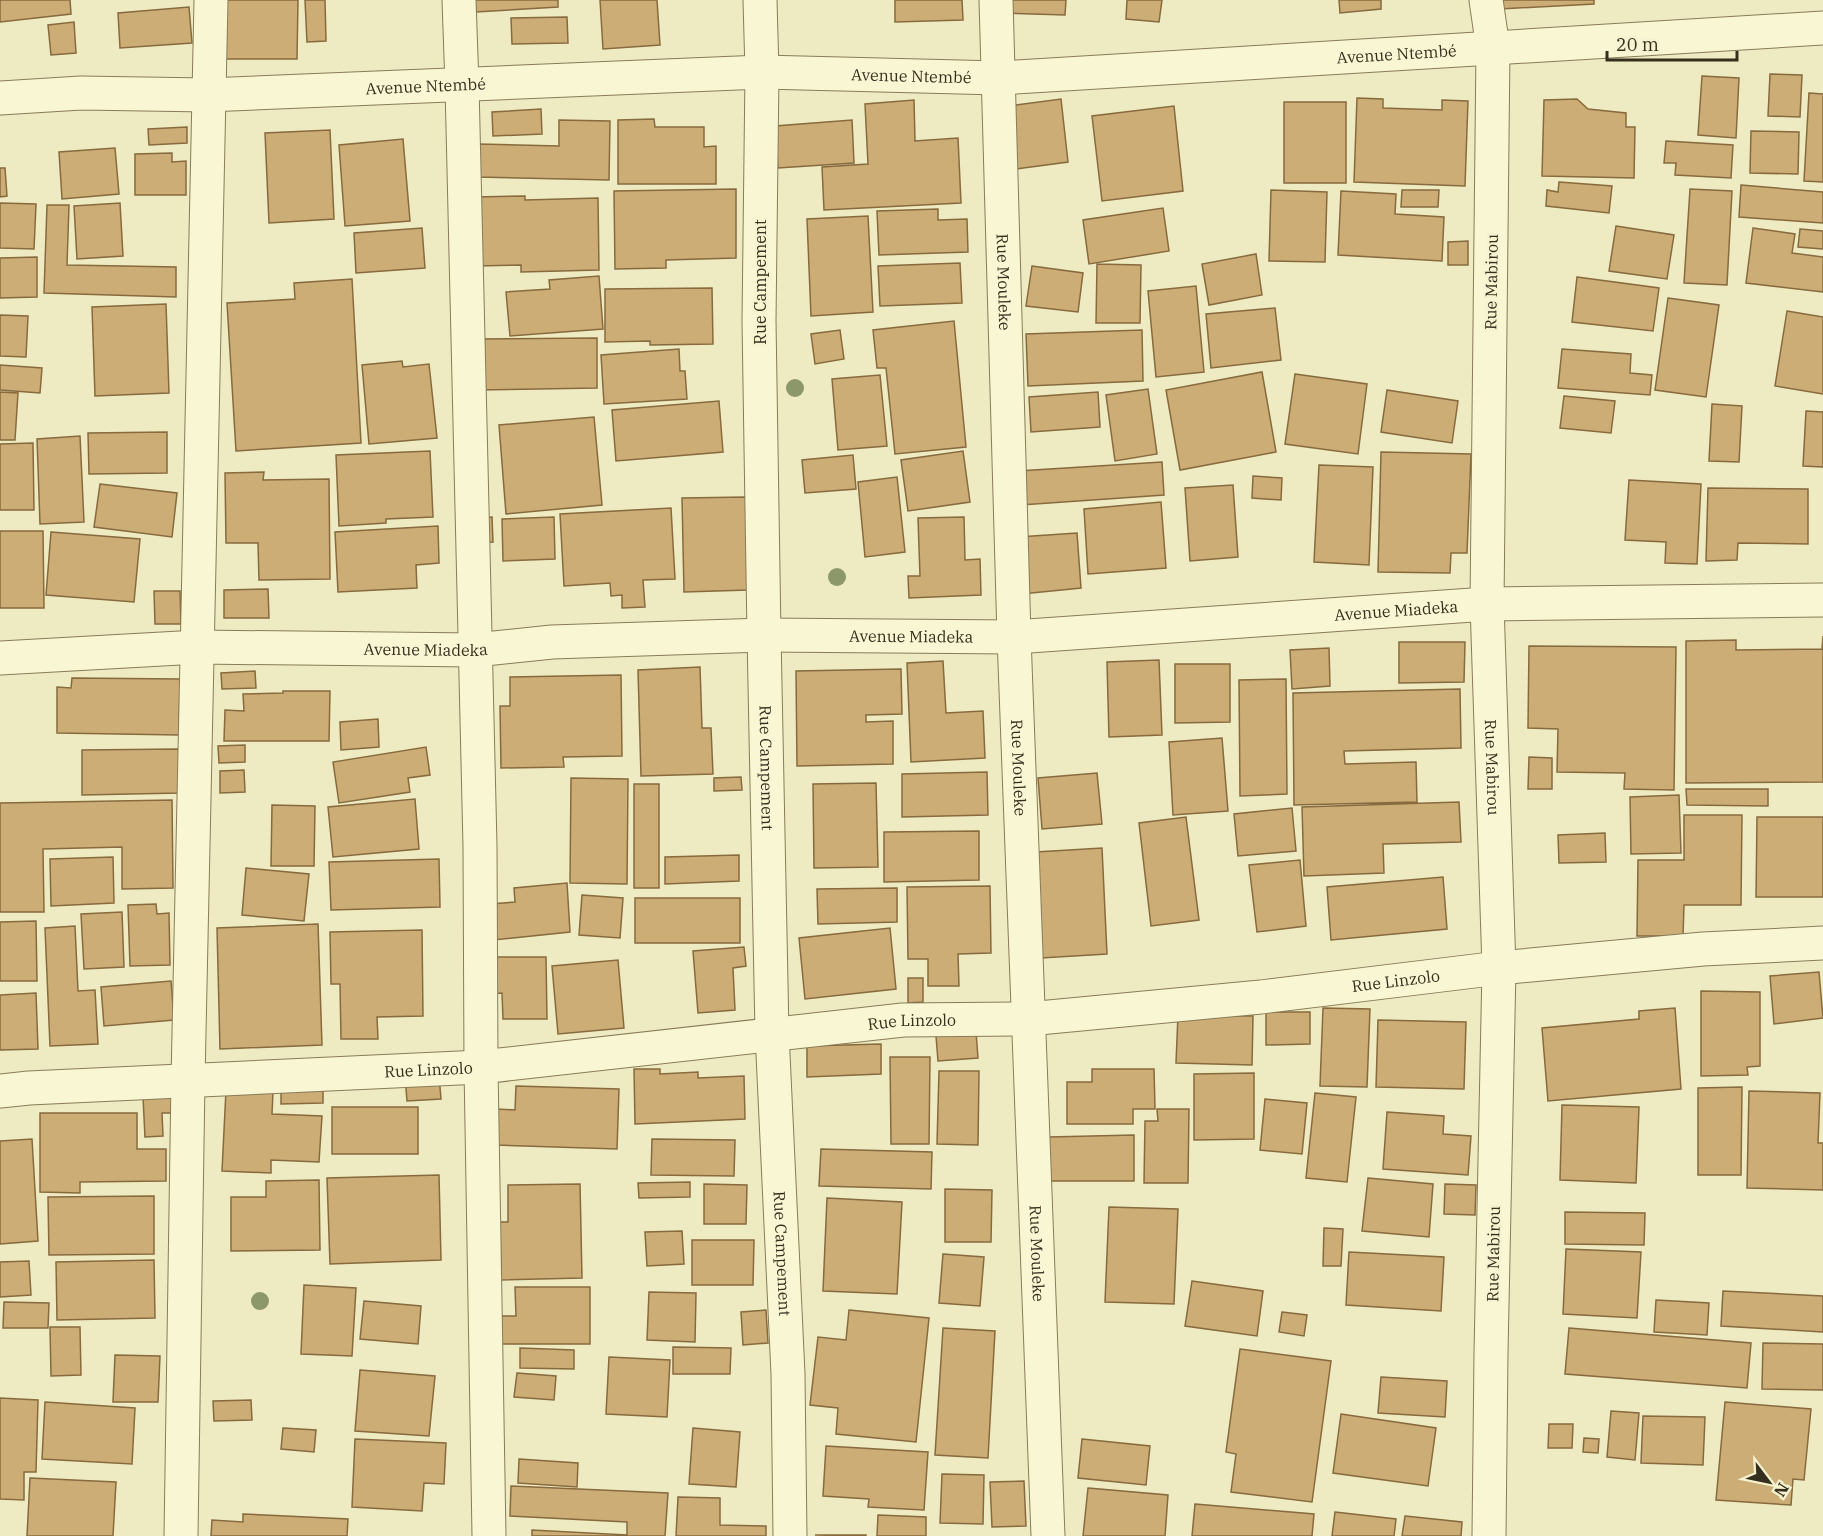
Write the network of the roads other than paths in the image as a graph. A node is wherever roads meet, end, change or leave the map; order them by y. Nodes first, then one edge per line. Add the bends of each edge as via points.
1 (211, 0) edge
2 (459, 0) edge
3 (760, 0) edge
4 (996, 0) edge
5 (1486, 0) edge
6 (1823, 28) edge
7 (1493, 48) junction
8 (762, 72) junction
9 (999, 78) junction
10 (462, 86) junction
11 (207, 95) junction
12 (0, 98) edge
13 (1823, 600) edge
14 (1487, 604) junction
15 (764, 635) junction
16 (1014, 637) junction
17 (198, 647) junction
18 (475, 650) junction
19 (0, 658) edge
20 (1823, 943) edge
21 (1499, 968) junction
22 (1028, 1018) junction
23 (772, 1033) junction
24 (481, 1067) junction
25 (188, 1080) junction
26 (0, 1091) edge
27 (181, 1536) edge
28 (489, 1536) edge
29 (790, 1536) edge
30 (1048, 1536) edge
31 (1489, 1536) edge

1 - 11 street
2 - 10 street
3 - 8 street, Rue Campement
4 - 9 street, Rue Mouleke
5 - 7 street, Rue Mabirou
6 - 7 street, Avenue Ntembé
7 - 9 street, Avenue Ntembé
7 - 14 street, Rue Mabirou
8 - 9 street, Avenue Ntembé
8 - 10 street, Avenue Ntembé
8 - 15 street, Rue Campement via 759,321
9 - 16 street, Rue Mouleke
10 - 11 street, Avenue Ntembé
10 - 18 street
11 - 12 street, Avenue Ntembé via 81,93
11 - 17 street
13 - 14 street, Avenue Miadeka
14 - 16 street, Avenue Miadeka
14 - 21 street, Rue Mabirou
15 - 16 street, Avenue Miadeka
15 - 18 street, Avenue Miadeka via 552,642
15 - 23 street, Rue Campement
16 - 22 street, Rue Mouleke
17 - 18 street, Avenue Miadeka
17 - 19 street, Avenue Miadeka
17 - 25 street
18 - 24 street
20 - 21 street, Rue Linzolo via 1703,949
21 - 22 street, Rue Linzolo via 1261,997
21 - 31 street, Rue Mabirou
22 - 23 street, Rue Linzolo via 903,1020
22 - 30 street, Rue Mouleke
23 - 24 street, Rue Linzolo
23 - 29 street, Rue Campement via 788,1374
24 - 25 street, Rue Linzolo
24 - 28 street
25 - 26 street, Rue Linzolo
25 - 27 street

